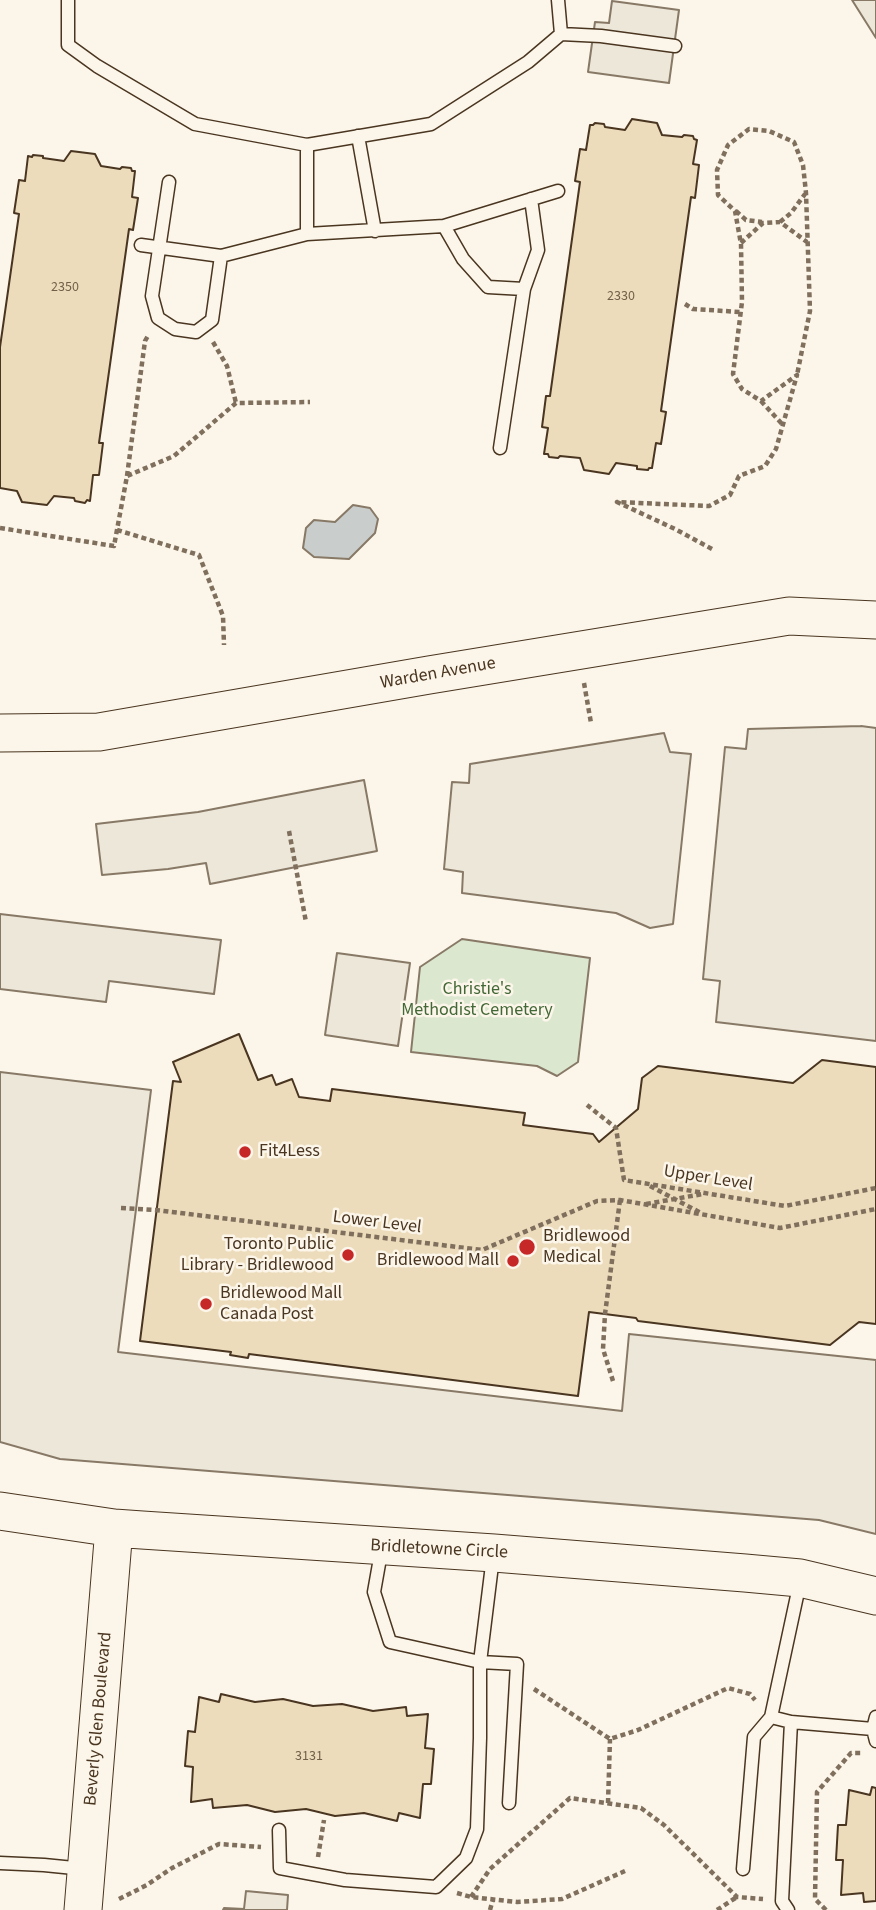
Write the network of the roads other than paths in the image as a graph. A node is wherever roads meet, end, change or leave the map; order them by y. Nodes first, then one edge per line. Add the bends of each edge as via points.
1 (68, 0) edge
2 (558, 0) edge
3 (561, 34) junction
4 (675, 46) dead end
5 (358, 136) junction
6 (307, 145) junction
7 (169, 182) dead end
8 (558, 191) dead end
9 (531, 199) junction
10 (444, 226) junction
11 (374, 231) junction
12 (307, 234) junction
13 (141, 246) dead end
14 (159, 249) junction
15 (221, 256) junction
16 (524, 289) junction
17 (500, 448) dead end
18 (876, 620) edge
19 (0, 733) edge
20 (0, 1511) edge
21 (114, 1528) junction
22 (382, 1547) junction
23 (494, 1553) junction
24 (800, 1578) junction
25 (876, 1597) edge
26 (480, 1662) junction
27 (771, 1717) junction
28 (791, 1721) junction
29 (875, 1729) edge
30 (509, 1803) dead end
31 (279, 1830) dead end
32 (0, 1863) edge
33 (88, 1870) junction
34 (743, 1870) dead end
35 (785, 1905) edge
36 (83, 1910) edge

1 - 6 lane via 68,45 97,66 195,124
2 - 3 lane
3 - 4 lane
3 - 5 lane via 528,62 432,124
5 - 6 lane
5 - 11 lane
6 - 12 lane
7 - 14 lane
8 - 9 lane
9 - 10 lane
9 - 16 lane via 538,250
10 - 11 lane
10 - 16 lane via 488,287
11 - 12 lane
12 - 15 lane
13 - 14 lane
14 - 15 lane
14 - 15 lane via 152,296 158,318 175,329 196,332 212,320
16 - 17 lane
18 - 19 street, Warden Avenue via 789,617 99,732
20 - 21 street, Bridletowne Circle
21 - 22 street, Bridletowne Circle
21 - 33 street, Beverly Glen Boulevard
22 - 23 street, Bridletowne Circle
22 - 26 lane via 374,1592 390,1642
23 - 24 street, Bridletowne Circle
23 - 26 lane
24 - 25 street, Bridletowne Circle
24 - 27 lane
26 - 30 lane via 517,1664
26 - 31 lane via 477,1829 466,1858 436,1887 345,1880 280,1868
27 - 28 lane
27 - 34 lane via 754,1737
28 - 29 lane
28 - 35 lane
32 - 33 lane
33 - 36 street, Beverly Glen Boulevard

